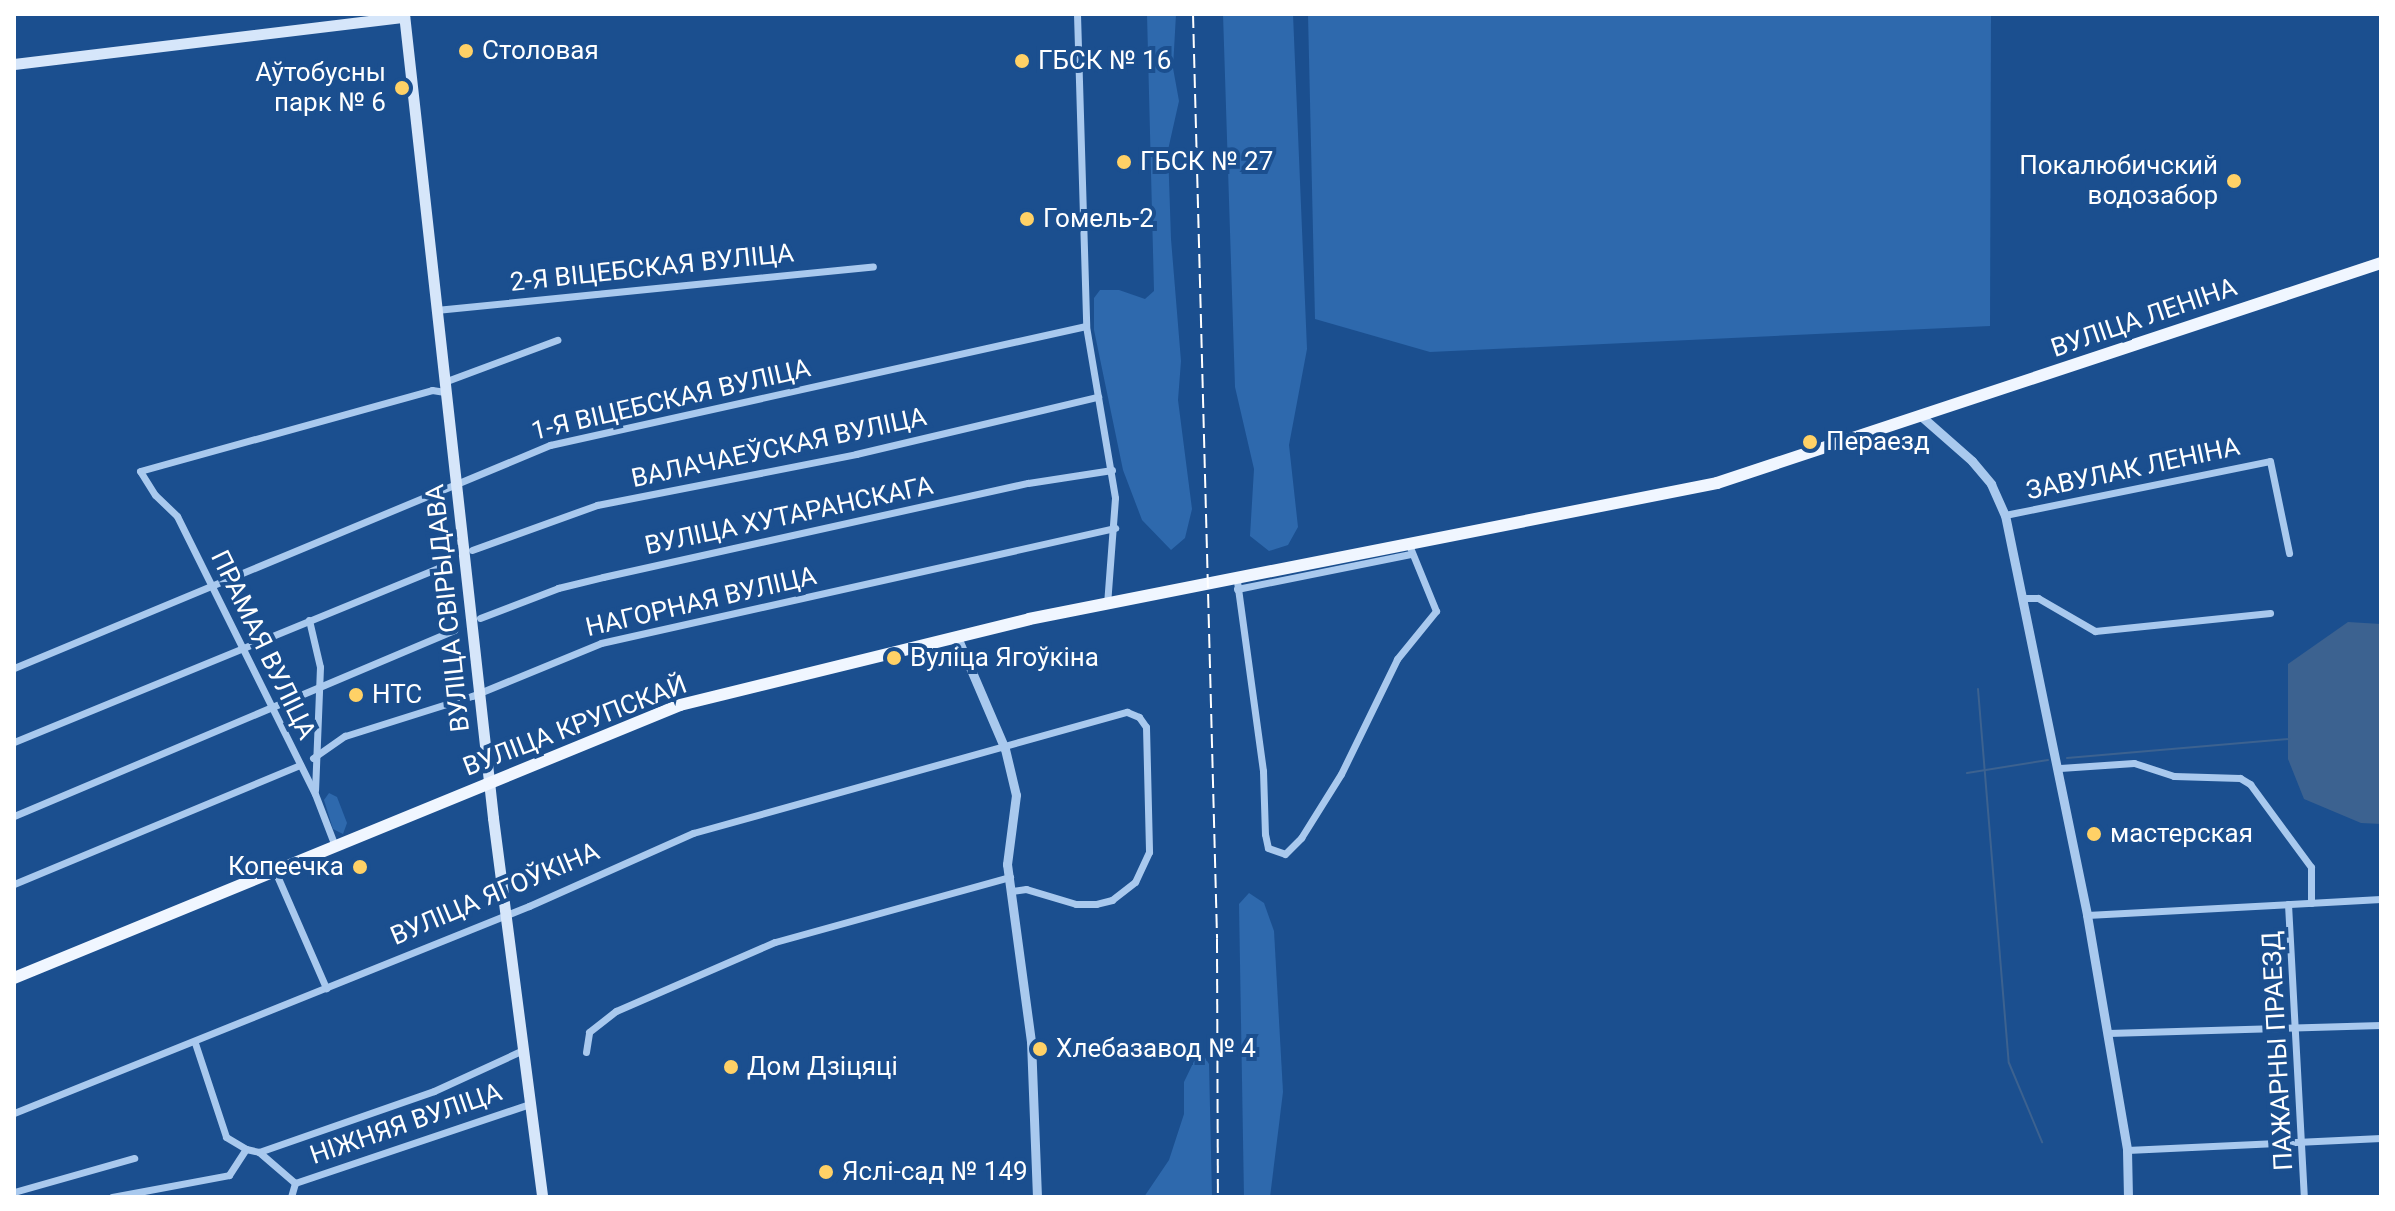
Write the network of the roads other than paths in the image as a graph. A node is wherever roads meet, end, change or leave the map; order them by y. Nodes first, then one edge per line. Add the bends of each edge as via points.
1 (1077, 14) edge
2 (404, 15) edge
3 (14, 64) edge
4 (2381, 263) edge
5 (873, 266) dead end
6 (436, 310) junction
7 (1086, 326) junction
8 (557, 340) dead end
9 (444, 387) junction
10 (1098, 397) junction
11 (1921, 416) junction
12 (1112, 470) junction
13 (456, 484) junction
14 (2005, 515) junction
15 (1115, 528) junction
16 (472, 550) dead end
17 (1410, 550) junction
18 (2289, 553) dead end
19 (448, 564) dead end
20 (1237, 585) junction
21 (212, 587) junction
22 (2023, 598) junction
23 (1107, 605) junction
24 (2270, 613) dead end
25 (480, 618) dead end
26 (309, 620) junction
27 (454, 630) dead end
28 (957, 637) junction
29 (246, 650) junction
30 (14, 668) edge
31 (320, 690) junction
32 (479, 692) junction
33 (273, 709) junction
34 (14, 742) edge
35 (1005, 749) junction
36 (313, 758) junction
37 (300, 765) junction
38 (2060, 768) junction
39 (490, 782) junction
40 (315, 794) junction
41 (14, 816) edge
42 (335, 846) junction
43 (275, 871) junction
44 (1010, 877) junction
45 (14, 884) edge
46 (1011, 891) junction
47 (2381, 899) edge
48 (2311, 903) junction
49 (2288, 904) junction
50 (506, 914) junction
51 (2087, 915) junction
52 (14, 978) edge
53 (326, 988) junction
54 (2381, 1025) edge
55 (2297, 1027) junction
56 (2108, 1033) junction
57 (195, 1043) junction
58 (523, 1050) junction
59 (586, 1052) dead end
60 (530, 1104) junction
61 (14, 1113) edge
62 (2381, 1138) edge
63 (2301, 1142) junction
64 (246, 1149) junction
65 (2127, 1150) junction
66 (259, 1152) junction
67 (134, 1158) dead end
68 (295, 1183) junction
69 (14, 1192) edge
70 (112, 1197) edge
71 (291, 1197) edge
72 (542, 1197) edge
73 (1037, 1197) edge
74 (2128, 1197) edge
75 (2304, 1197) edge

1 - 7 street
2 - 3 main road
2 - 6 main road, ВУЛІЦА СВІРЫДАВА
4 - 11 main road, ВУЛІЦА ЛЕНІНА
5 - 6 street, 2-Я ВІЦЕБСКАЯ ВУЛІЦА
6 - 9 main road, ВУЛІЦА СВІРЫДАВА
7 - 10 street
7 - 13 street, 1-Я ВІЦЕБСКАЯ ВУЛІЦА via 582,436
8 - 9 street
9 - 13 main road, ВУЛІЦА СВІРЫДАВА
9 - 21 street, ПРАМАЯ ВУЛІЦА via 140,471 177,516
10 - 12 street
10 - 16 street, ВАЛАЧАЕЎСКАЯ ВУЛІЦА via 856,454 597,505
11 - 14 street via 1972,461 1991,484
11 - 17 main road, ВУЛІЦА ЛЕНІНА via 1717,483
12 - 15 street
12 - 25 street, ВУЛІЦА ХУТАРАНСКАГА via 1028,483 603,577
13 - 21 street, 1-Я ВІЦЕБСКАЯ ВУЛІЦА
13 - 32 main road, ВУЛІЦА СВІРЫДАВА
14 - 18 street, ЗАВУЛАК ЛЕНІНА via 2270,461
14 - 22 street
15 - 23 street
15 - 32 street, НАГОРНАЯ ВУЛІЦА via 601,643
17 - 20 main road, ВУЛІЦА КРУПСКАЙ
17 - 20 street via 1436,611 1397,659 1341,774 1285,854 1268,848 1265,834 1263,771
19 - 26 street
20 - 23 main road, ВУЛІЦА КРУПСКАЙ
21 - 29 street, ПРАМАЯ ВУЛІЦА
21 - 30 street, 1-Я ВІЦЕБСКАЯ ВУЛІЦА
22 - 24 street via 2038,598 2095,631
22 - 38 street
23 - 28 main road, ВУЛІЦА КРУПСКАЙ
26 - 29 street
26 - 31 street via 318,644
27 - 31 street via 333,678
28 - 35 street
28 - 39 main road, ВУЛІЦА КРУПСКАЙ via 680,705
29 - 33 street, ПРАМАЯ ВУЛІЦА
29 - 34 street
31 - 33 street
31 - 36 street
32 - 36 street, НАГОРНАЯ ВУЛІЦА via 345,736
32 - 39 main road, ВУЛІЦА СВІРЫДАВА
33 - 37 street, ПРАМАЯ ВУЛІЦА
33 - 41 street
35 - 44 street via 1016,795
35 - 46 street, ВУЛІЦА ЯГОЎКІНА via 1127,712 1146,727 1149,852 1135,882 1112,900 1096,904 1076,904 1026,889
35 - 50 street, ВУЛІЦА ЯГОЎКІНА via 693,833
36 - 40 street
37 - 40 street, ПРАМАЯ ВУЛІЦА
37 - 45 street
38 - 48 street via 2134,763 2174,776 2240,778 2250,784 2311,867
38 - 51 street
39 - 42 main road, ВУЛІЦА КРУПСКАЙ
39 - 50 main road, ВУЛІЦА СВІРЫДАВА
40 - 42 street, ПРАМАЯ ВУЛІЦА
42 - 43 main road, ВУЛІЦА КРУПСКАЙ
43 - 52 main road, ВУЛІЦА КРУПСКАЙ
43 - 53 street
44 - 46 street
44 - 59 street via 775,942 616,1011 589,1032
46 - 73 street via 1031,1041
47 - 48 street
48 - 49 street
49 - 51 street
49 - 55 street, ПАЖАРНЫ ПРАЕЗД
50 - 53 street, ВУЛІЦА ЯГОЎКІНА
50 - 58 main road, ВУЛІЦА СВІРЫДАВА
51 - 56 street
53 - 57 street, ВУЛІЦА ЯГОЎКІНА
54 - 55 street
55 - 56 street
55 - 63 street, ПАЖАРНЫ ПРАЕЗД
56 - 65 street
57 - 61 street, ВУЛІЦА ЯГОЎКІНА
57 - 64 street via 226,1137
58 - 60 main road, ВУЛІЦА СВІРЫДАВА
58 - 66 street via 434,1091
60 - 68 street, НІЖНЯЯ ВУЛІЦА
60 - 72 main road, ВУЛІЦА СВІРЫДАВА
62 - 63 street
63 - 65 street
63 - 75 street, ПАЖАРНЫ ПРАЕЗД
64 - 66 street, НІЖНЯЯ ВУЛІЦА
64 - 70 street via 229,1175
65 - 74 street
66 - 68 street, НІЖНЯЯ ВУЛІЦА
67 - 69 street
68 - 71 street, НІЖНЯЯ ВУЛІЦА

